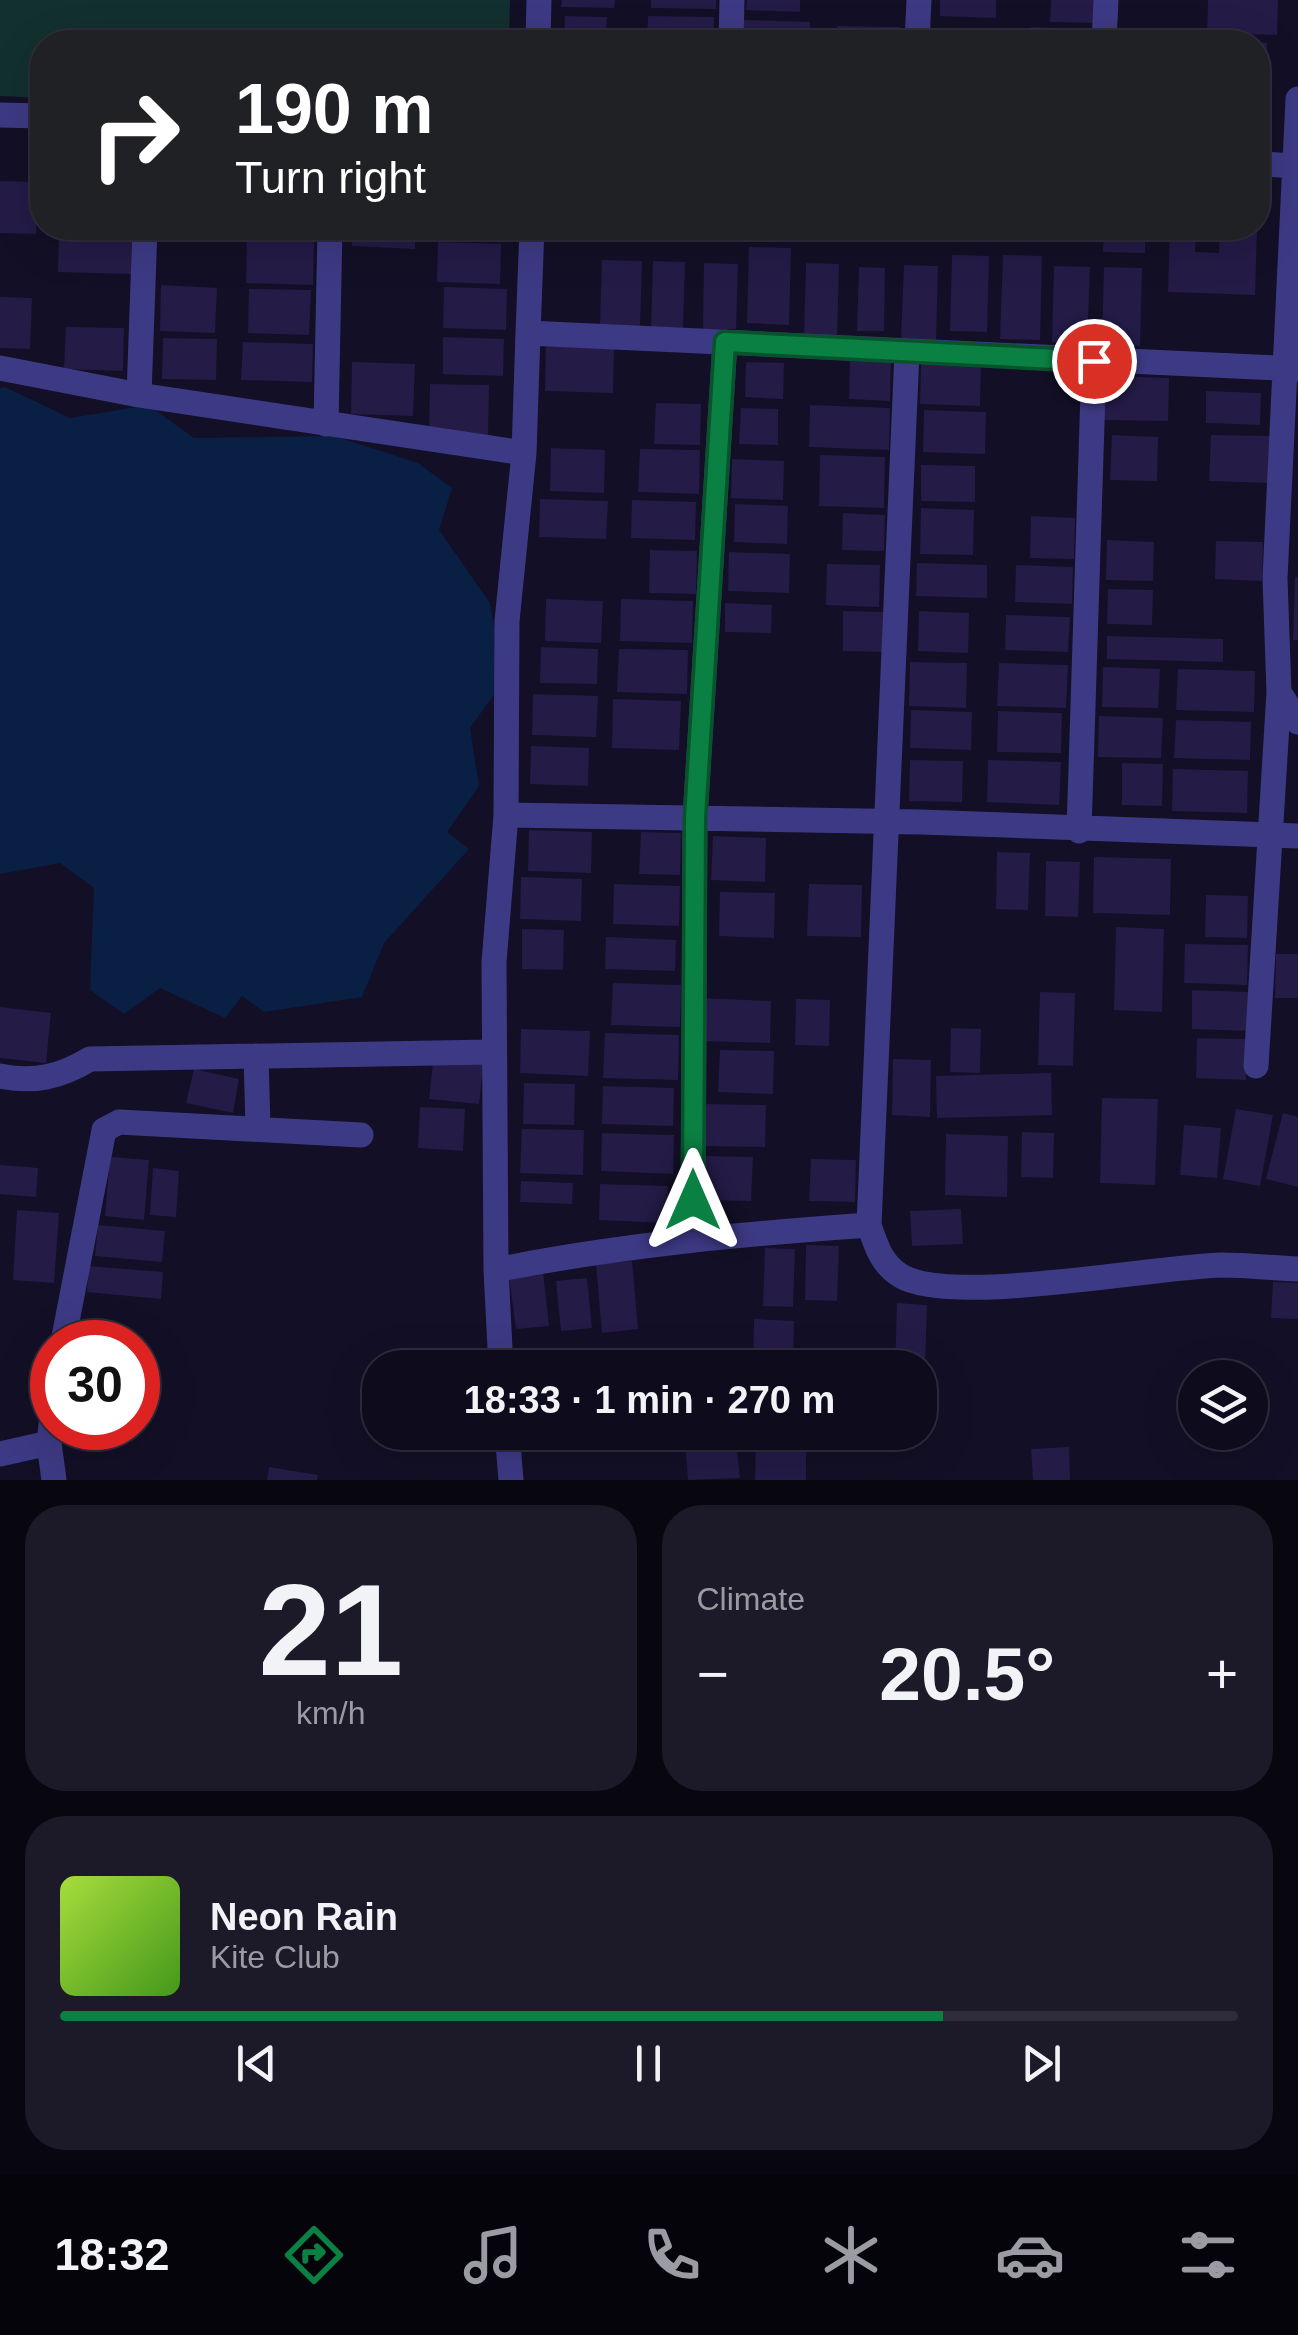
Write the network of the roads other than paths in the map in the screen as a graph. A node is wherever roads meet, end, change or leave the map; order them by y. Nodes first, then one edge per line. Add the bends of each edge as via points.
1 (539, 0) edge
2 (732, 0) edge
3 (919, 0) edge
4 (1106, 0) edge
5 (538, 30) edge
6 (731, 30) edge
7 (917, 30) edge
8 (1105, 30) edge
9 (1298, 99) edge
10 (0, 114) edge
11 (30, 115) edge
12 (1270, 165) edge
13 (1297, 166) edge
14 (145, 240) edge
15 (330, 240) edge
16 (532, 240) edge
17 (528, 333) junction
18 (725, 342) junction
19 (907, 352) junction
20 (1094, 361) junction
21 (0, 368) edge
22 (1291, 368) edge
23 (139, 395) junction
24 (326, 424) junction
25 (524, 453) junction
26 (1279, 692) junction
27 (1298, 722) edge
28 (506, 814) junction
29 (695, 818) junction
30 (888, 823) junction
31 (1079, 831) junction
32 (1269, 835) junction
33 (1298, 836) edge
34 (491, 1052) junction
35 (256, 1056) junction
36 (1256, 1066) dead end
37 (0, 1076) edge
38 (258, 1127) junction
39 (361, 1135) dead end
40 (869, 1225) junction
41 (693, 1238) junction
42 (496, 1270) junction
43 (1298, 1270) edge
44 (67, 1320) edge
45 (499, 1350) edge
46 (30, 1448) edge
47 (49, 1450) edge
48 (508, 1450) edge
49 (0, 1454) edge
50 (54, 1480) edge
51 (511, 1480) edge

1 - 5 street
2 - 6 street
3 - 7 street
4 - 8 street
9 - 13 street
10 - 11 street
12 - 13 street
13 - 22 street
14 - 23 street
15 - 24 street
16 - 17 street
17 - 18 street
17 - 25 street
18 - 19 street
18 - 29 street
19 - 20 street
19 - 30 street
20 - 22 street
20 - 31 street
21 - 23 street
22 - 26 street via 1276,578
23 - 24 street
24 - 25 street
25 - 28 street via 507,620
26 - 27 street
26 - 32 street
28 - 29 street
28 - 34 street
29 - 30 street
29 - 41 street
30 - 31 street
30 - 40 street
31 - 32 street
32 - 33 street
32 - 36 street
34 - 35 street
34 - 42 street
35 - 37 street via 90,1059 67,1073 27,1081
35 - 38 street
38 - 39 street
38 - 44 street via 119,1122 104,1130
40 - 41 street
40 - 43 street via 880,1257 900,1276 931,1287 1221,1265
41 - 42 street
42 - 45 street
46 - 49 street
47 - 50 street
48 - 51 street

